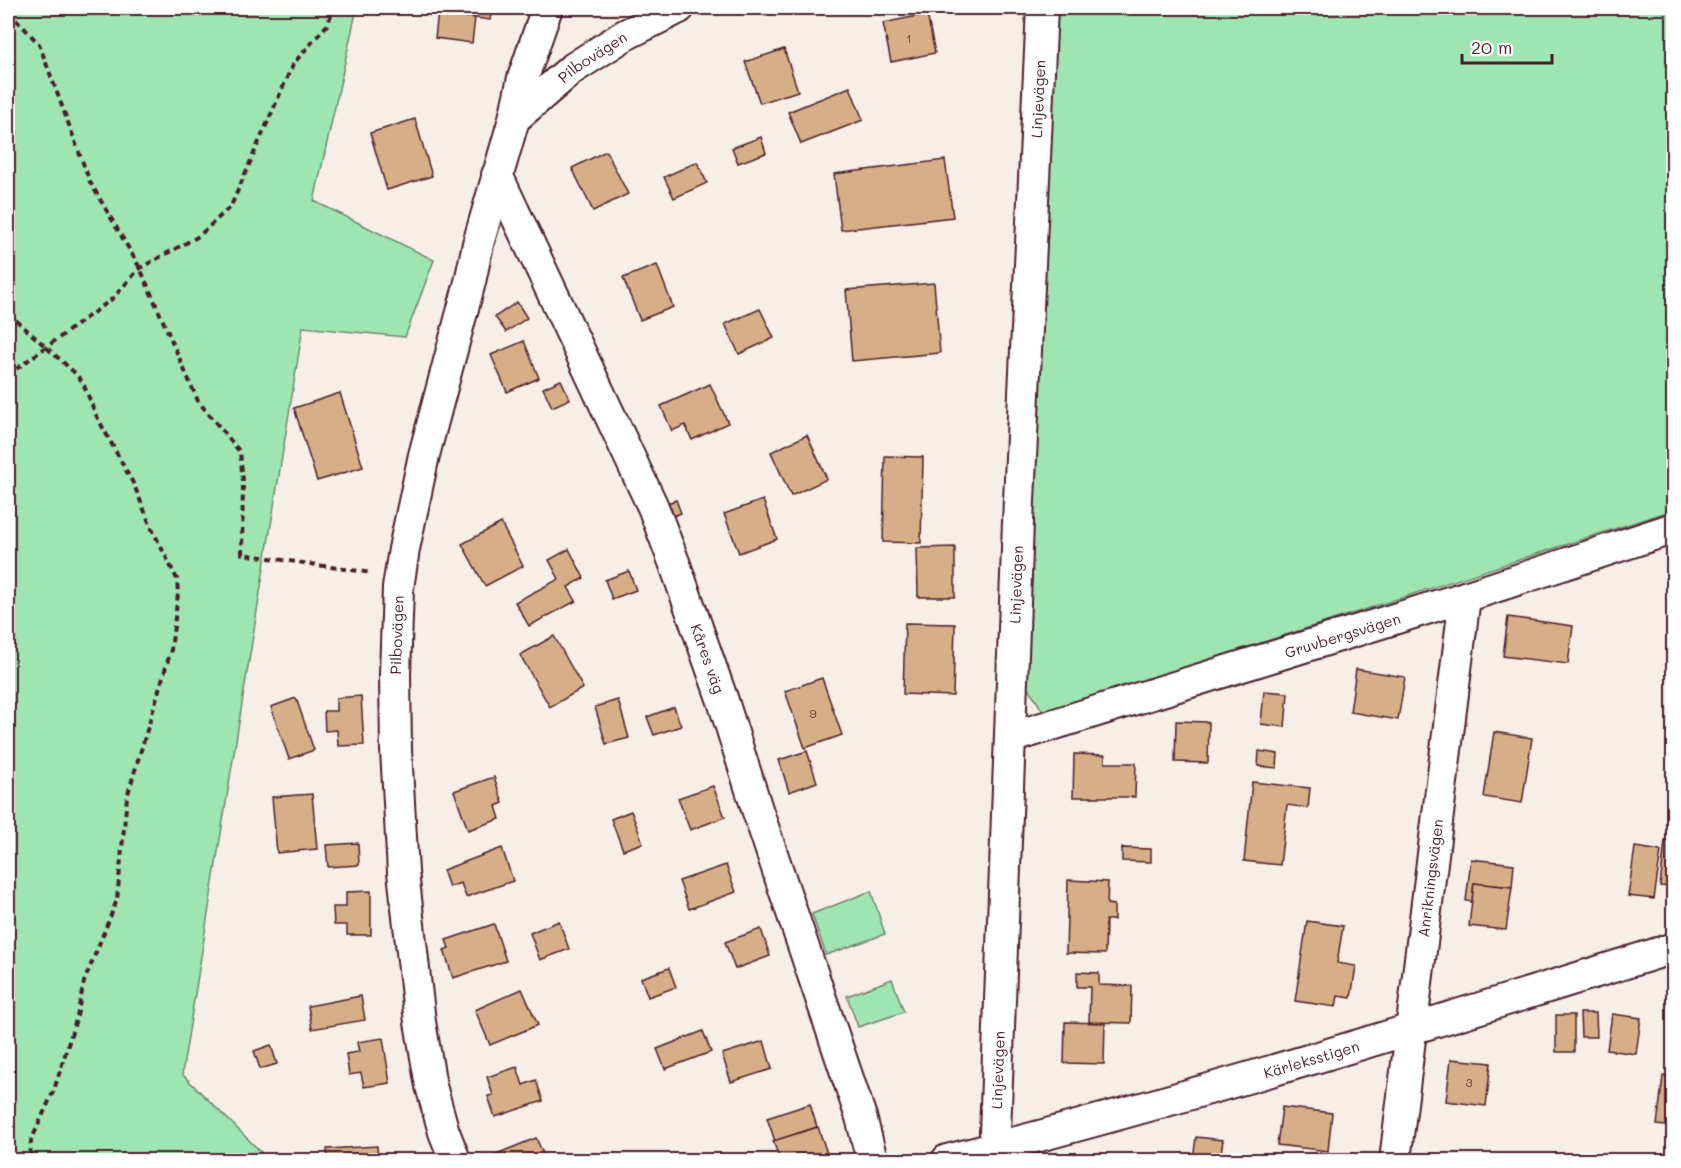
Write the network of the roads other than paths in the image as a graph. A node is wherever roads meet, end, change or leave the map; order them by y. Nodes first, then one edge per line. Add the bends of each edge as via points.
1 (547, 8) edge
2 (679, 8) edge
3 (1042, 8) edge
4 (514, 118) junction
5 (497, 175) junction
6 (1674, 528) edge
7 (1465, 597) junction
8 (1010, 738) junction
9 (1674, 948) edge
10 (1413, 1028) junction
11 (995, 1154) edge
12 (455, 1161) edge
13 (872, 1161) edge
14 (948, 1161) edge
15 (1395, 1161) edge

1 - 4 street, Pilbovägen
2 - 4 street, Pilbovägen via 572,69
3 - 8 street, Linjevägen
4 - 5 street, Pilbovägen
5 - 12 street, Pilbovägen via 424,455 404,549 396,620 396,750 403,872 431,1086
5 - 13 street, Kåres väg via 658,518 723,701 861,1117
6 - 7 street, Gruvbergsvägen
7 - 8 street, Gruvbergsvägen
7 - 10 street, Anrikningsvägen
8 - 11 street, Linjevägen
9 - 10 street, Kärleksstigen
10 - 11 street, Kärleksstigen
10 - 15 street, Anrikningsvägen
11 - 14 street, Kärleksstigen

